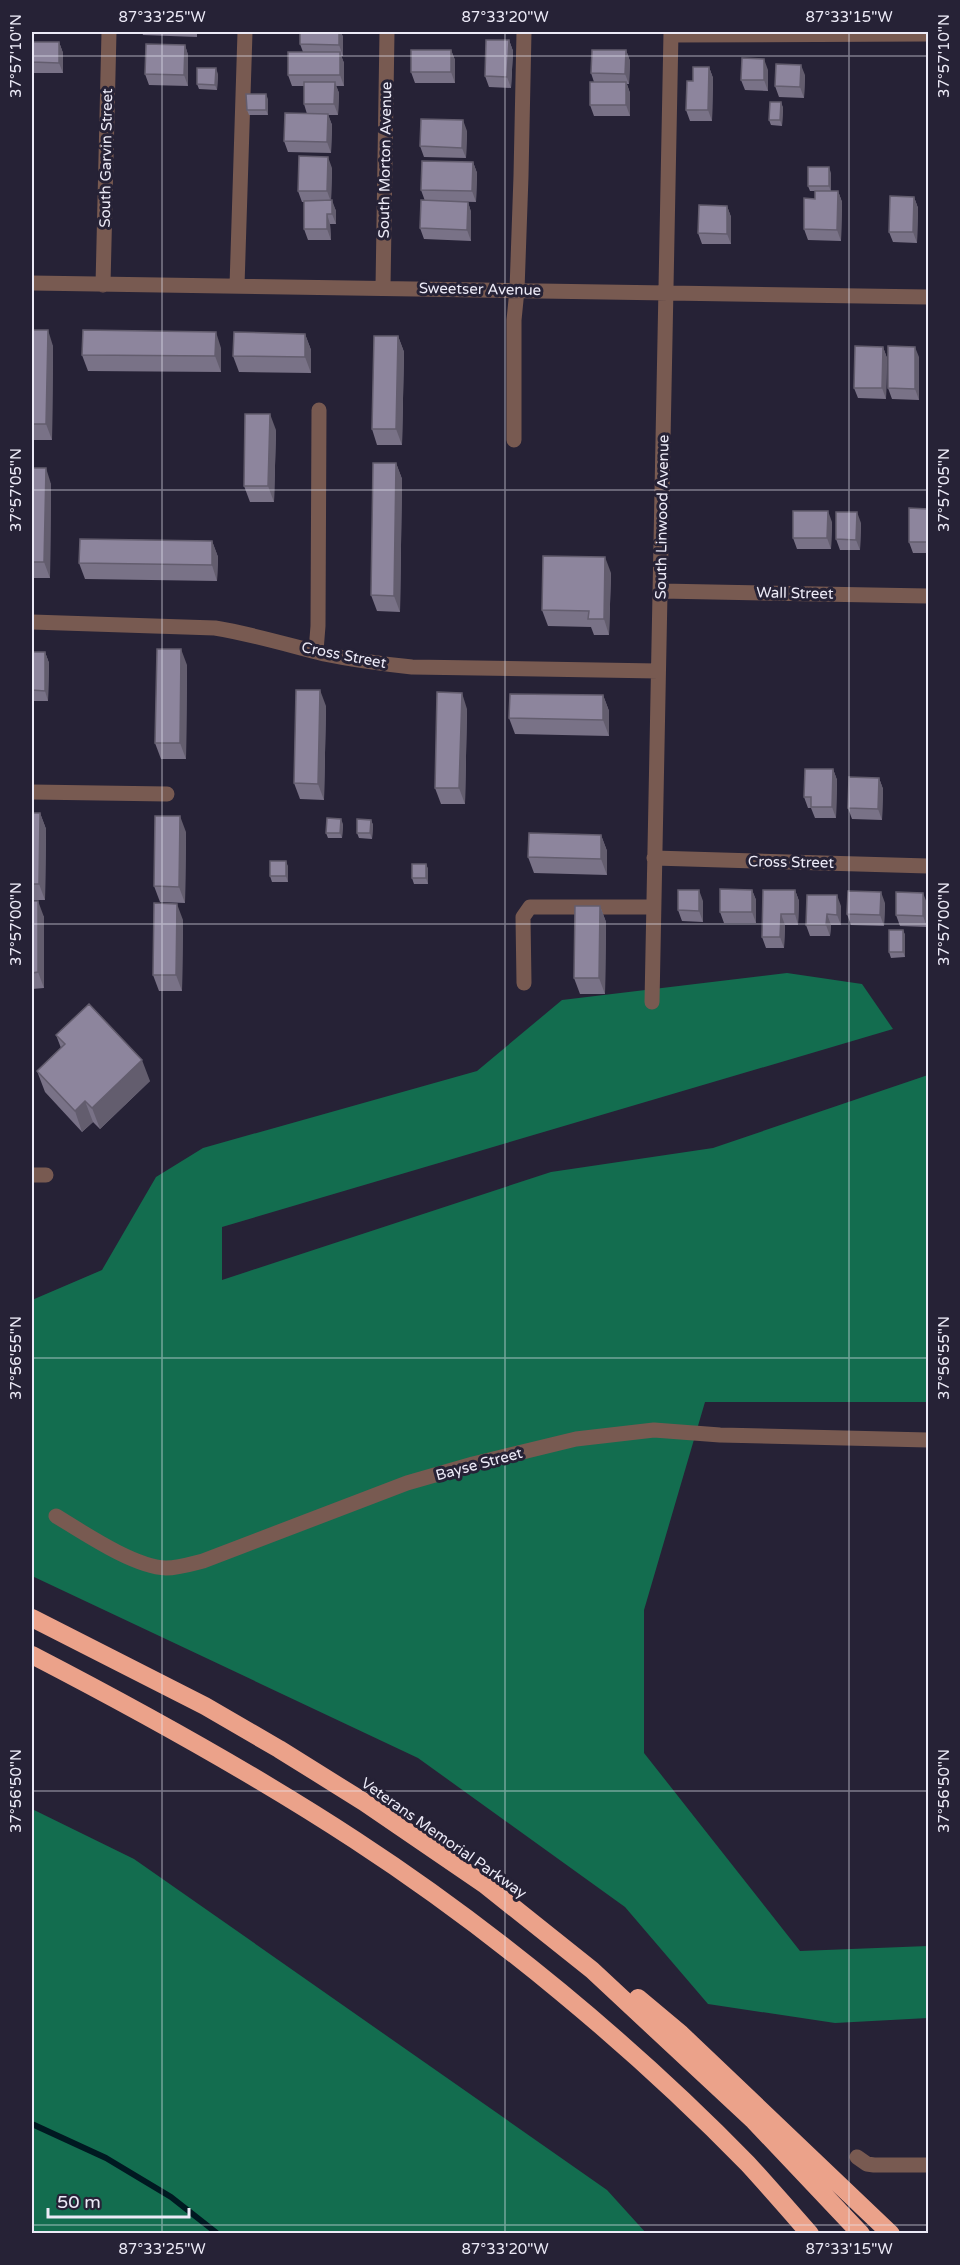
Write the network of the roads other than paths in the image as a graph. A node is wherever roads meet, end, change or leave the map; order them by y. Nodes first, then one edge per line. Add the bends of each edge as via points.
1 (109, 32) edge
2 (245, 32) edge
3 (387, 32) edge
4 (524, 32) edge
5 (671, 33) edge
6 (928, 34) edge
7 (32, 283) edge
8 (103, 285) junction
9 (237, 286) junction
10 (383, 288) junction
11 (517, 290) junction
12 (667, 293) junction
13 (928, 297) edge
14 (319, 410) dead end
15 (514, 440) dead end
16 (661, 591) junction
17 (928, 596) edge
18 (32, 622) edge
19 (316, 651) junction
20 (658, 671) junction
21 (32, 792) edge
22 (167, 794) dead end
23 (654, 858) junction
24 (928, 866) edge
25 (652, 907) junction
26 (524, 983) dead end
27 (652, 1002) dead end
28 (928, 1440) edge
29 (56, 1516) dead end
30 (32, 1618) edge
31 (32, 1655) edge
32 (592, 1970) junction
33 (857, 2157) dead end
34 (928, 2165) edge
35 (810, 2234) edge
36 (861, 2234) edge
37 (891, 2234) edge

1 - 8 street, South Garvin Street
2 - 9 street
3 - 10 street, South Morton Avenue
4 - 11 street
5 - 6 street
5 - 12 street, South Linwood Avenue
7 - 8 street, Sweetser Avenue
8 - 9 street, Sweetser Avenue
9 - 10 street, Sweetser Avenue
10 - 11 street, Sweetser Avenue
11 - 12 street, Sweetser Avenue
11 - 15 street via 513,320
12 - 13 street, Sweetser Avenue
12 - 16 street, South Linwood Avenue
14 - 19 street
16 - 17 street, Wall Street
16 - 20 street, South Linwood Avenue
18 - 19 street, Cross Street via 215,628
19 - 20 street, Cross Street via 412,667
20 - 23 street, South Linwood Avenue
21 - 22 street
23 - 24 street, Cross Street
23 - 25 street, South Linwood Avenue
25 - 26 street via 530,907 523,917
25 - 27 street, South Linwood Avenue
28 - 29 street, Bayse Street via 720,1436 654,1430 576,1439 407,1483 178,1568 133,1559
30 - 32 highway, Veterans Memorial Parkway via 205,1706 355,1797 484,1884
31 - 35 highway via 245,1771 358,1841 444,1902 621,2045 748,2165
32 - 36 highway, Veterans Memorial Parkway via 754,2121
32 - 37 highway via 631,1992 681,2034
33 - 34 street via 874,2165

